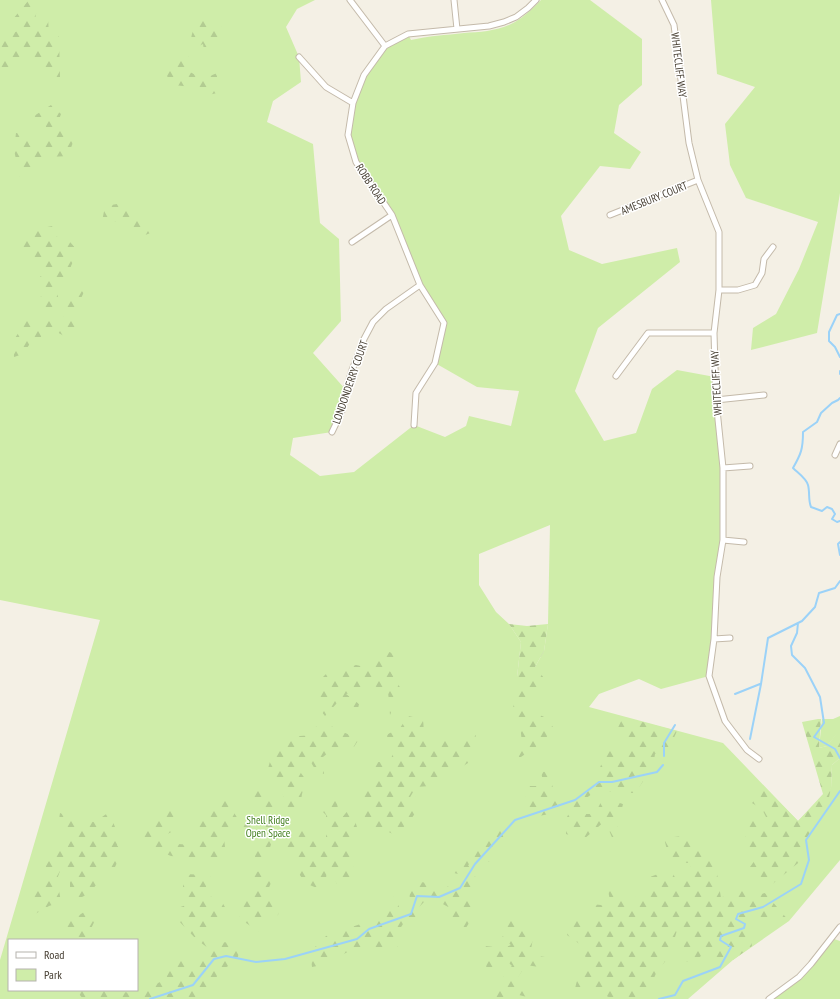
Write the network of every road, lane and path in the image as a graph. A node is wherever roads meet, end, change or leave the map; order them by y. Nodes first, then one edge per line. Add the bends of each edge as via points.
1 (350, 0) edge
2 (454, 0) edge
3 (536, 0) edge
4 (662, 0) edge
5 (457, 29) junction
6 (385, 46) junction
7 (299, 57) dead end
8 (353, 103) junction
9 (698, 180) junction
10 (392, 215) junction
11 (610, 215) dead end
12 (352, 242) dead end
13 (773, 247) dead end
14 (420, 285) junction
15 (719, 290) junction
16 (714, 333) junction
17 (616, 376) dead end
18 (764, 395) dead end
19 (716, 400) junction
20 (414, 425) dead end
21 (332, 432) dead end
22 (840, 444) edge
23 (835, 454) dead end
24 (750, 466) dead end
25 (723, 468) junction
26 (723, 540) junction
27 (744, 542) dead end
28 (730, 638) dead end
29 (714, 639) junction
30 (759, 759) dead end
31 (840, 927) edge
32 (769, 999) edge

1 - 6 street
2 - 5 street
3 - 5 street, ROBB ROAD via 516,17 504,22
4 - 9 street, WHITECLIFF WAY via 674,25 689,142
5 - 6 street, ROBB ROAD via 408,34
6 - 8 street, ROBB ROAD via 364,75
7 - 8 street via 326,87
8 - 10 street, ROBB ROAD via 348,135 356,162
9 - 11 street, AMESBURY COURT
9 - 15 street, WHITECLIFF WAY via 719,232
10 - 12 street
10 - 14 street, ROBB ROAD
13 - 15 street via 764,258 762,273 755,285 738,290
14 - 20 street, ROBB ROAD via 444,323 435,363 416,394
14 - 21 street, LONDONDERRY COURT via 386,309 373,322 352,370 342,411
15 - 16 street, WHITECLIFF WAY
16 - 17 street via 648,333
16 - 19 street, WHITECLIFF WAY
18 - 19 street
19 - 25 street, WHITECLIFF WAY
22 - 23 street
24 - 25 street
25 - 26 street, WHITECLIFF WAY
26 - 27 street
26 - 29 street, WHITECLIFF WAY via 717,577
28 - 29 street
29 - 30 street, WHITECLIFF WAY via 709,676 725,721 747,750
31 - 32 street via 799,977

